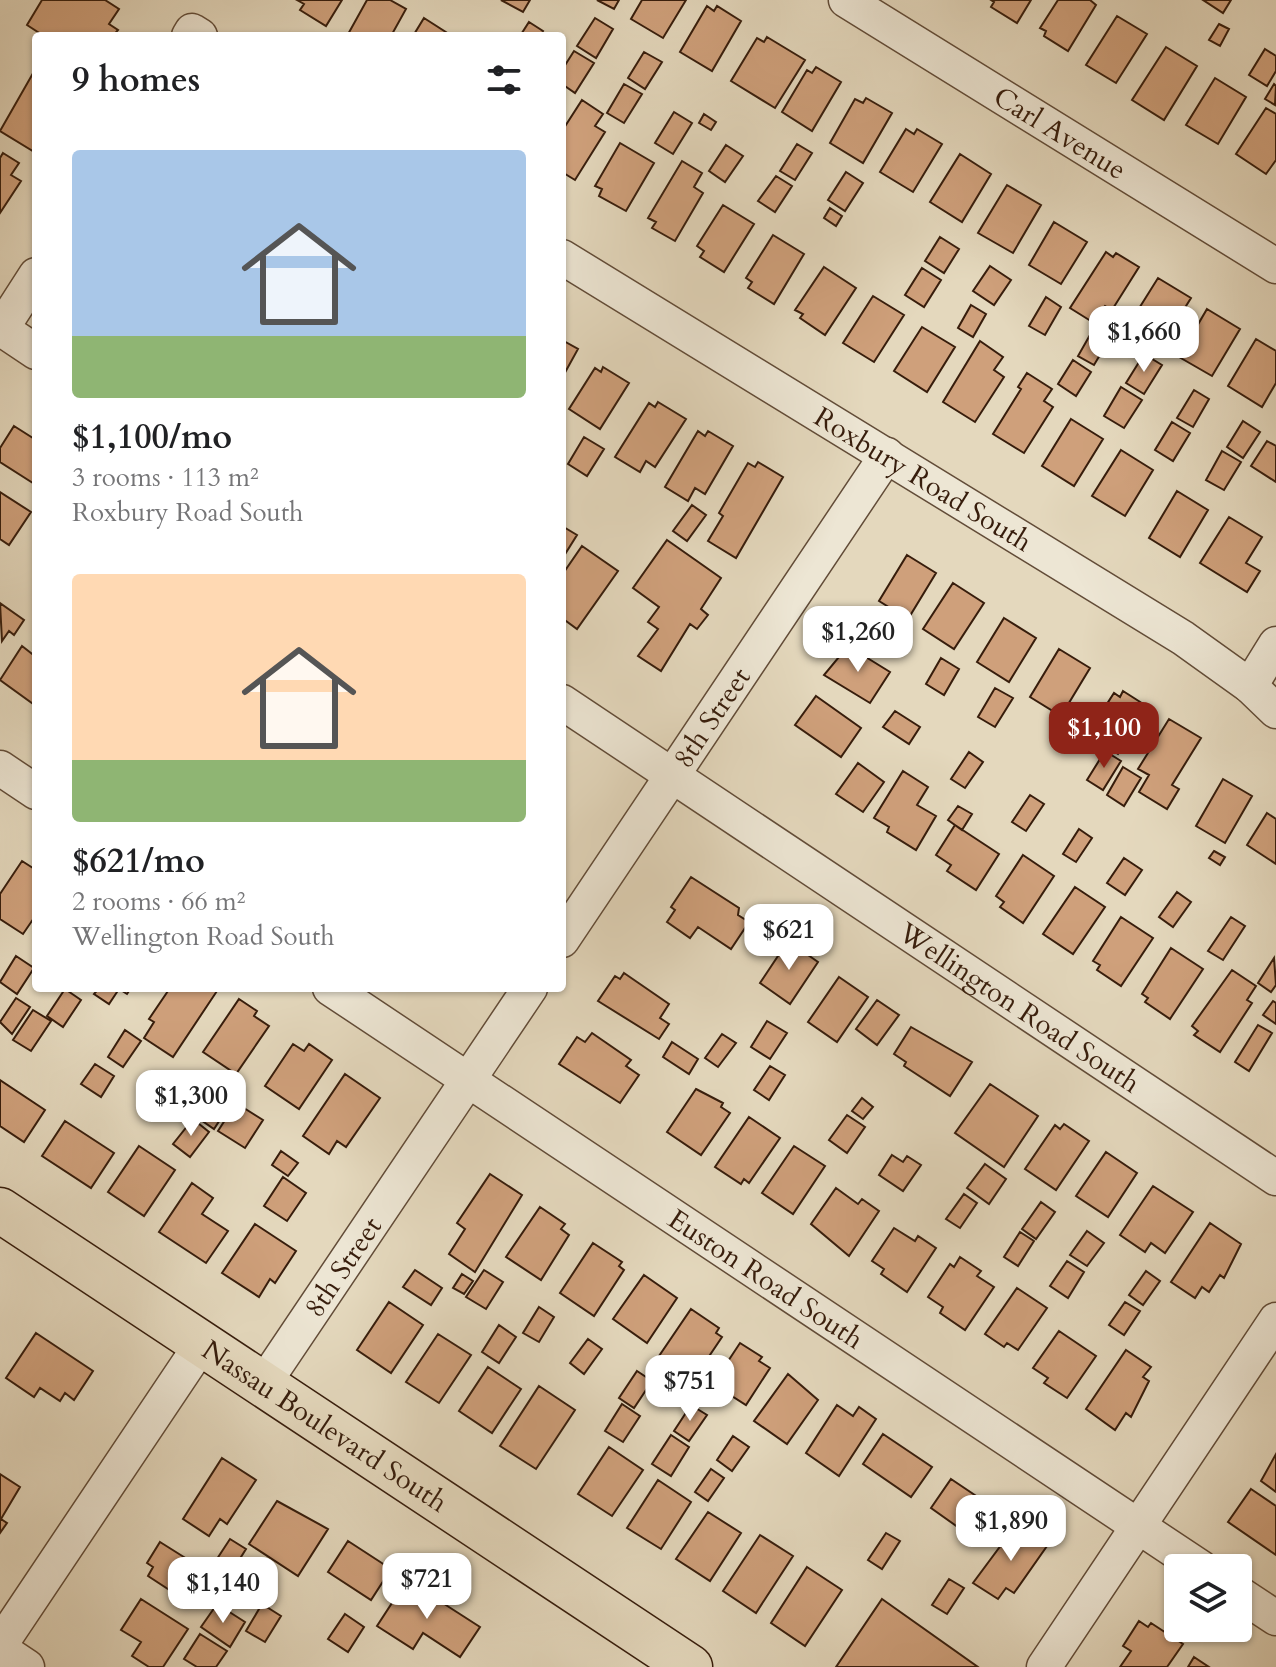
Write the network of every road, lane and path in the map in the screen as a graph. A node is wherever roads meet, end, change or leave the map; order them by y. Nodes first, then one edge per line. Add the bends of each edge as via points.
1 (846, 0) edge
2 (566, 259) edge
3 (1276, 266) edge
4 (32, 281) edge
5 (0, 330) edge
6 (32, 350) edge
7 (887, 455) junction
8 (1276, 644) edge
9 (1250, 686) junction
10 (566, 705) edge
11 (1276, 711) edge
12 (0, 768) edge
13 (672, 775) junction
14 (32, 789) edge
15 (566, 934) edge
16 (336, 992) edge
17 (527, 992) edge
18 (468, 1080) junction
19 (1276, 1178) edge
20 (0, 1210) edge
21 (1276, 1320) edge
22 (201, 1345) junction
23 (262, 1386) junction
24 (1138, 1526) junction
25 (1180, 1554) edge
26 (1252, 1602) edge
27 (1276, 1618) edge
28 (0, 1647) edge
29 (680, 1664) edge
30 (27, 1667) edge
31 (1044, 1667) edge

1 - 3 street, Carl Avenue
2 - 7 street, Roxbury Road South
4 - 5 street
5 - 6 street
7 - 9 street, Roxbury Road South via 1183,638
7 - 13 street, 8th Street
8 - 9 street
9 - 11 street, Roxbury Road South
10 - 13 street, Wellington Road South
12 - 14 street
13 - 15 street, 8th Street
13 - 19 street, Wellington Road South
16 - 18 street, Euston Road South
17 - 18 street, 8th Street
18 - 23 street, 8th Street
18 - 24 street, Euston Road South
20 - 22 main road, Nassau Boulevard South
21 - 24 street
22 - 23 main road, Nassau Boulevard South
22 - 28 street
23 - 29 main road, Nassau Boulevard South
24 - 25 street, Euston Road South
24 - 31 street
26 - 27 street
28 - 30 street

